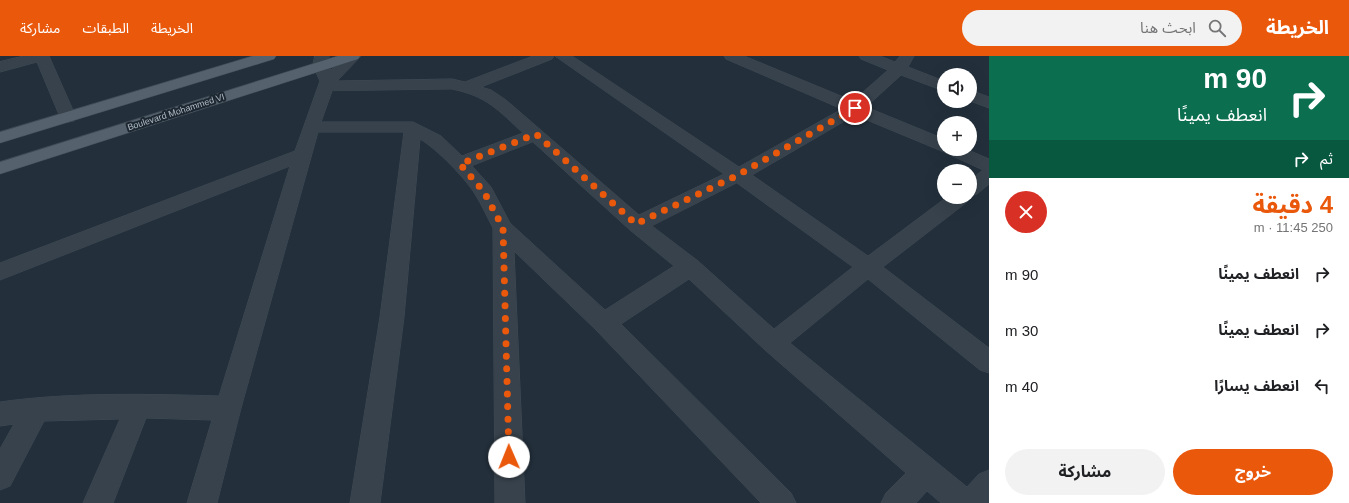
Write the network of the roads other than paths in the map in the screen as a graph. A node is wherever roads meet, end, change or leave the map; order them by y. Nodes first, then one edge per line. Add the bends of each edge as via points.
1 (41, 56) edge
2 (269, 56) edge
3 (354, 56) edge
4 (547, 56) edge
5 (562, 56) edge
6 (731, 56) edge
7 (866, 56) edge
8 (903, 62) edge
9 (0, 67) edge
10 (324, 72) edge
11 (937, 82) edge
12 (466, 86) junction
13 (977, 99) edge
14 (989, 103) edge
15 (855, 108) junction
16 (68, 117) junction
17 (311, 127) junction
18 (413, 127) junction
19 (536, 134) junction
20 (0, 138) edge
21 (937, 143) edge
22 (302, 155) junction
23 (967, 156) edge
24 (460, 164) junction
25 (989, 166) edge
26 (0, 168) edge
27 (738, 175) junction
28 (989, 175) edge
29 (977, 184) edge
30 (951, 204) edge
31 (636, 224) junction
32 (503, 228) junction
33 (690, 267) junction
34 (868, 267) junction
35 (0, 272) edge
36 (604, 323) junction
37 (773, 343) junction
38 (989, 362) edge
39 (138, 406) junction
40 (228, 408) junction
41 (37, 409) junction
42 (0, 414) edge
43 (926, 472) junction
44 (0, 476) edge
45 (989, 484) edge
46 (98, 503) edge
47 (202, 503) edge
48 (365, 503) edge
49 (510, 503) edge
50 (781, 503) edge
51 (896, 503) edge
52 (963, 503) edge
53 (972, 503) edge

1 - 9 street
1 - 16 street
2 - 16 main road
3 - 10 main road, Boulevard Mohammed VI
4 - 12 street
5 - 27 street
6 - 15 street
7 - 8 street
8 - 11 street
8 - 15 street
10 - 12 street
10 - 17 street
10 - 26 main road, Boulevard Mohammed VI
12 - 19 street via 485,93
13 - 14 street
15 - 21 street
15 - 27 street
16 - 20 main road
17 - 18 street
17 - 22 street
18 - 24 street via 435,140
18 - 48 street via 392,317
19 - 24 street
19 - 31 street
22 - 35 street
22 - 40 street
23 - 25 street
24 - 32 street via 484,192
27 - 31 street
27 - 34 street
28 - 29 street
30 - 34 street
31 - 33 street
32 - 36 street
32 - 49 street
33 - 36 street
33 - 37 street
34 - 37 street
34 - 38 street
36 - 50 street
37 - 43 street
39 - 40 street
39 - 41 street
39 - 46 street
40 - 47 street
41 - 42 street
41 - 44 street
43 - 51 street
43 - 52 street
45 - 53 street

